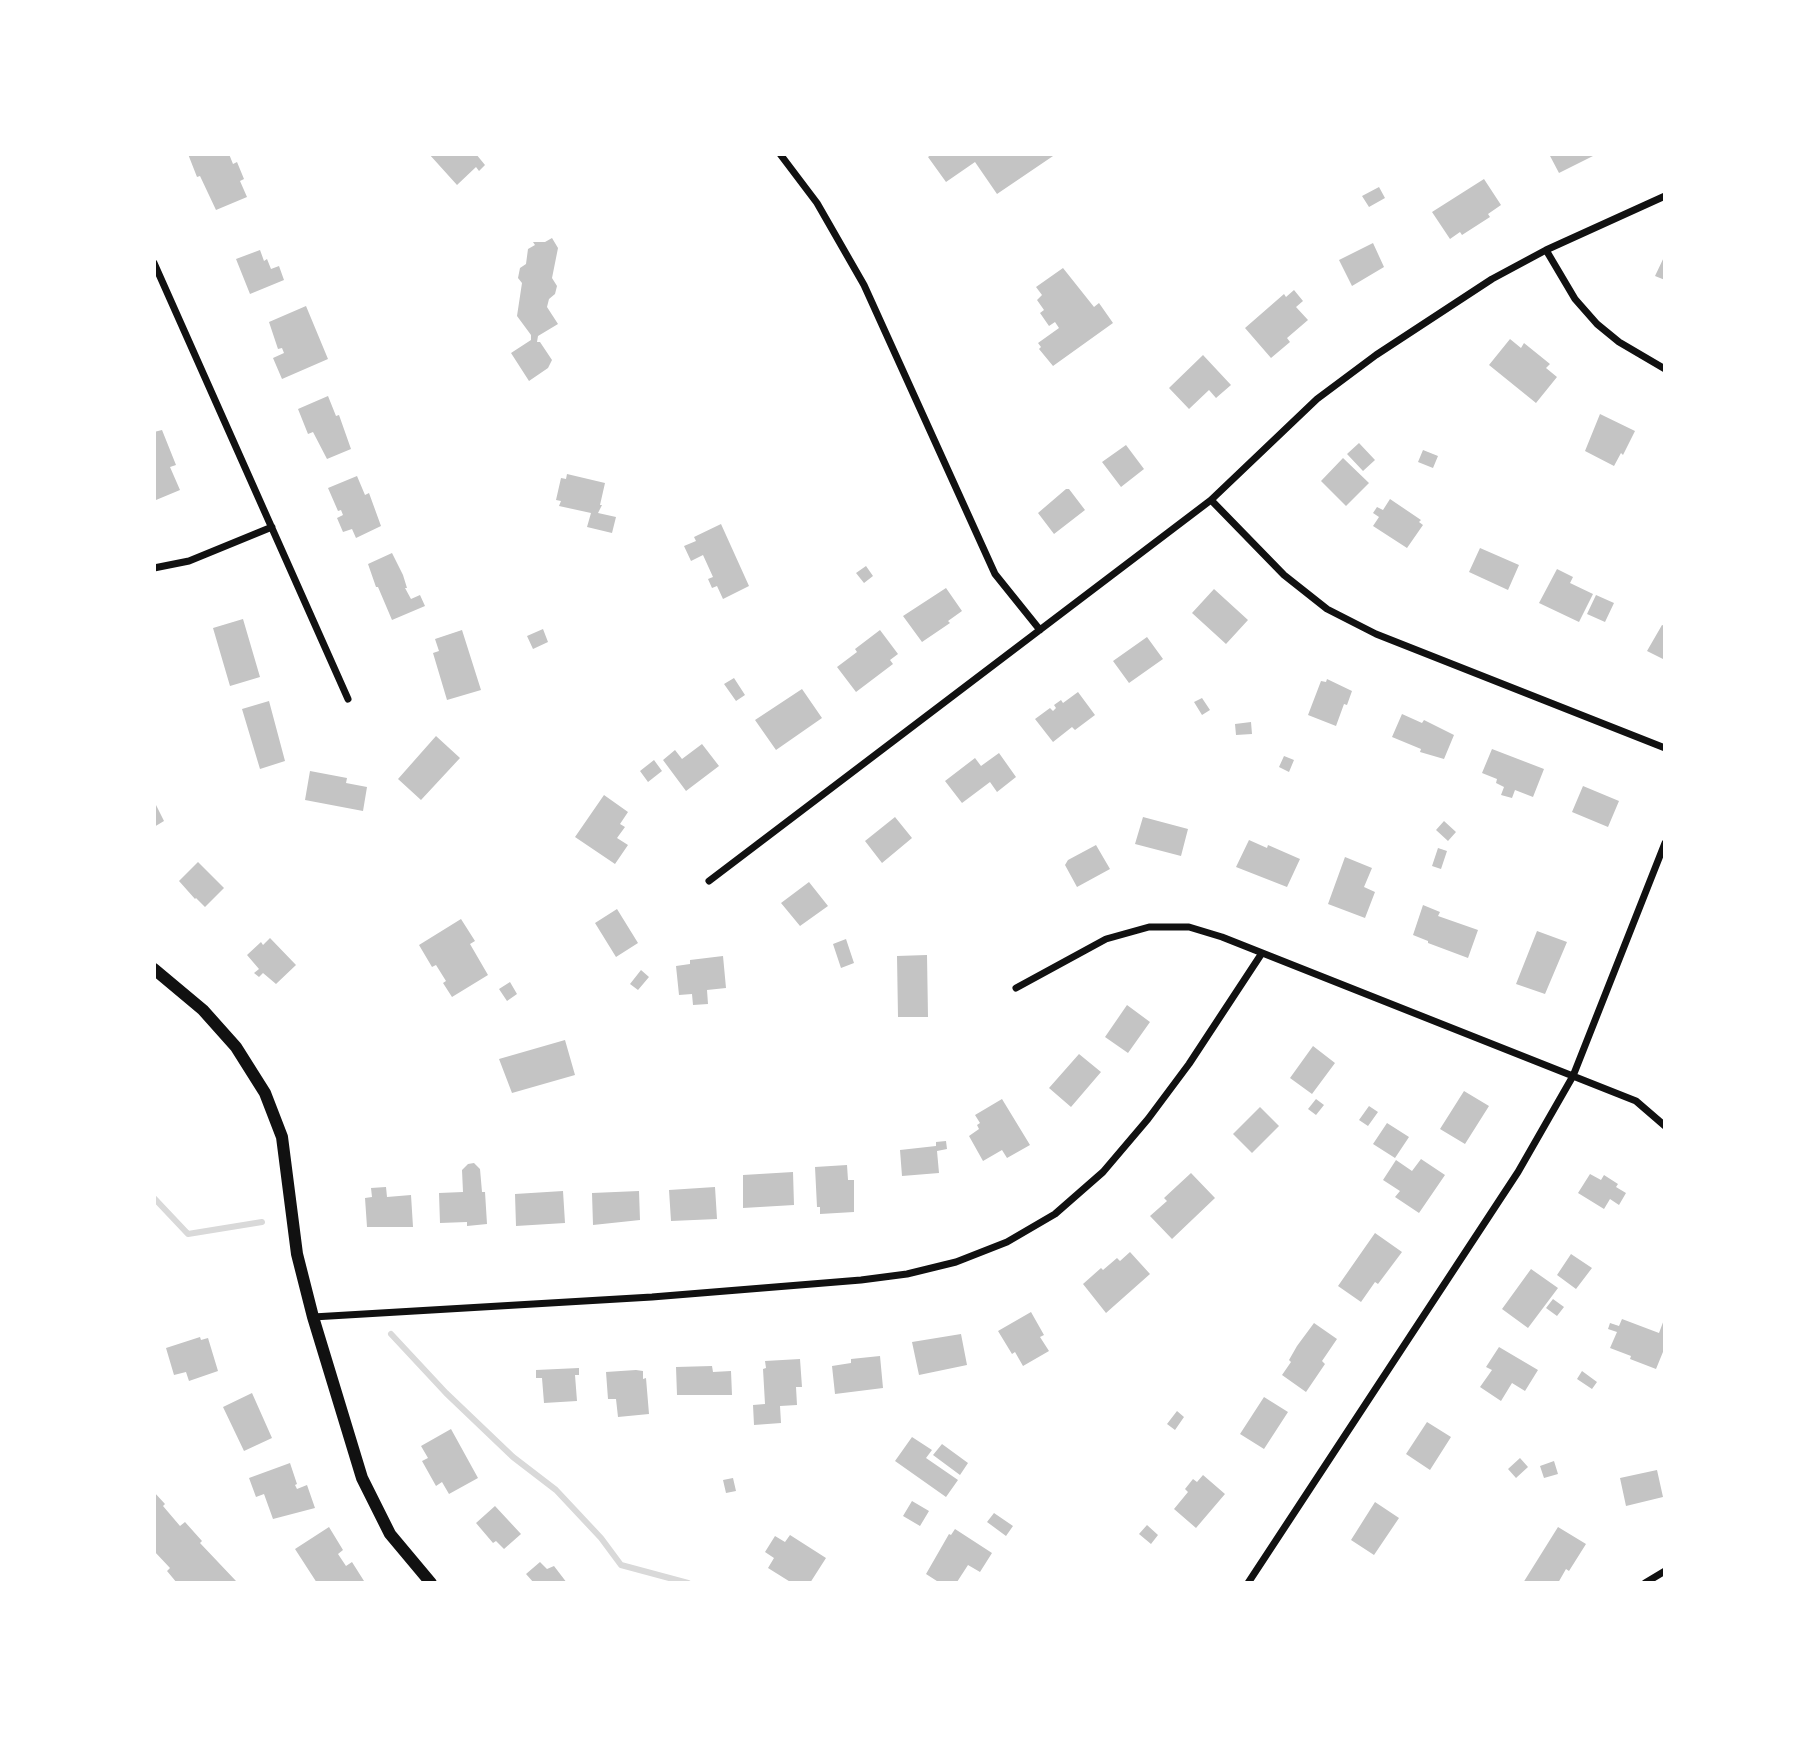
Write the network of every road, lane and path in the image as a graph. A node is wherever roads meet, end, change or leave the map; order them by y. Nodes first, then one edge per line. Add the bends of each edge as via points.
1 (780, 154) edge
2 (1665, 197) edge
3 (1546, 250) junction
4 (154, 263) edge
5 (1665, 369) edge
6 (1211, 500) junction
7 (272, 527) junction
8 (154, 568) edge
9 (1040, 630) junction
10 (348, 699) dead end
11 (1665, 748) edge
12 (1665, 843) edge
13 (709, 881) dead end
14 (1262, 953) junction
15 (154, 969) edge
16 (1016, 988) dead end
17 (1573, 1076) junction
18 (1665, 1126) edge
19 (313, 1317) junction
20 (1665, 1571) edge
21 (430, 1583) edge
22 (1248, 1583) edge
23 (1645, 1583) edge

1 - 9 street via 817,202 864,285 995,575
2 - 3 street
3 - 5 street via 1575,299 1597,324
3 - 6 street via 1481,285 1317,399
4 - 7 street
6 - 9 street
6 - 11 street via 1284,575 1327,609 1376,634
7 - 8 street via 189,561
7 - 10 street
9 - 13 street
12 - 17 street
14 - 16 street via 1189,926 1149,927 1106,939
14 - 17 street
14 - 19 street via 1189,1065 1102,1172 1055,1214 1007,1242 956,1262 862,1280
15 - 19 street via 203,1010 236,1047 265,1093 282,1137 298,1254
17 - 18 street via 1636,1101
17 - 22 street via 1518,1172
19 - 21 street via 362,1478 390,1534
20 - 23 street

